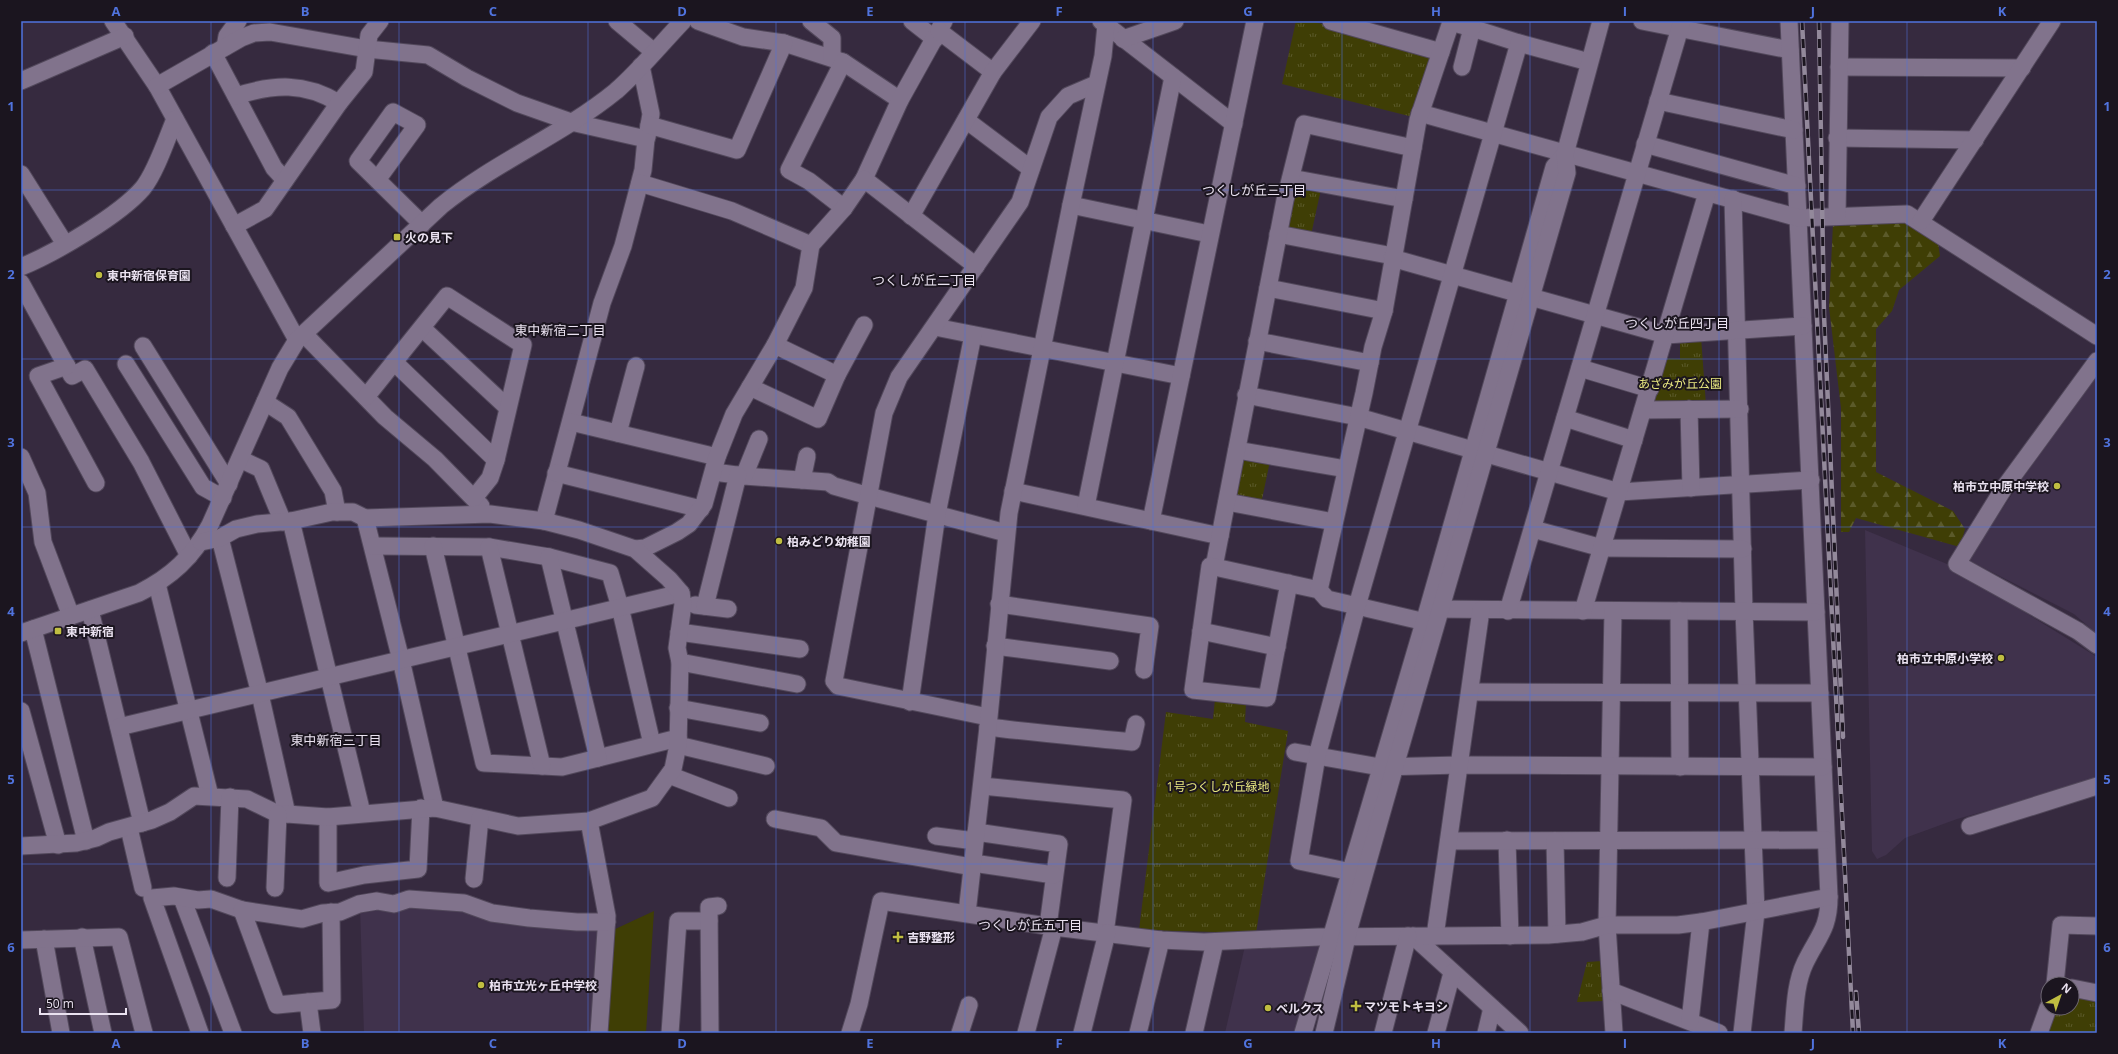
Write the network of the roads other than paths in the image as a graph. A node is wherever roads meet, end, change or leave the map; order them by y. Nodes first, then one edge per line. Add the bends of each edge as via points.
1 (113, 21) edge
2 (238, 21) edge
3 (380, 21) edge
4 (617, 21) edge
5 (683, 21) edge
6 (698, 21) edge
7 (811, 21) edge
8 (912, 21) edge
9 (1032, 21) edge
10 (1175, 21) edge
11 (1255, 21) edge
12 (1331, 21) edge
13 (1601, 21) edge
14 (1642, 21) edge
15 (1789, 21) edge
16 (1840, 21) edge
17 (2052, 21) edge
18 (1103, 23) edge
19 (1681, 25) edge
20 (1472, 28) junction
21 (939, 30) edge
22 (125, 36) junction
23 (1123, 39) junction
24 (784, 43) junction
25 (1519, 43) junction
26 (367, 49) junction
27 (219, 50) junction
28 (1790, 50) junction
29 (654, 52) junction
30 (1441, 52) junction
31 (838, 60) junction
32 (1589, 62) junction
33 (641, 66) junction
34 (1462, 66) dead end
35 (1839, 67) junction
36 (2022, 68) junction
37 (993, 72) junction
38 (1173, 77) junction
39 (21, 81) edge
40 (1096, 84) junction
41 (157, 86) junction
42 (236, 96) junction
43 (900, 100) junction
44 (1658, 101) junction
45 (339, 103) junction
46 (1420, 112) junction
47 (175, 119) junction
48 (966, 120) junction
49 (571, 122) junction
50 (1234, 124) junction
51 (1794, 130) junction
52 (648, 132) junction
53 (1494, 134) junction
54 (1837, 138) junction
55 (1975, 140) junction
56 (1645, 144) junction
57 (1413, 148) junction
58 (1565, 154) junction
59 (1031, 169) junction
60 (1636, 173) junction
61 (21, 174) edge
62 (1291, 178) junction
63 (285, 180) junction
64 (377, 180) dead end
65 (864, 180) junction
66 (640, 182) junction
67 (1797, 186) junction
68 (1708, 193) junction
69 (1733, 199) junction
70 (1404, 200) junction
71 (1071, 205) junction
72 (844, 208) junction
73 (911, 216) junction
74 (1837, 216) junction
75 (1799, 218) junction
76 (1143, 220) junction
77 (1921, 222) junction
78 (422, 224) junction
79 (234, 226) junction
80 (1209, 234) junction
81 (1278, 234) junction
82 (65, 244) junction
83 (811, 245) junction
84 (1393, 257) junction
85 (976, 266) junction
86 (21, 267) edge
87 (1453, 275) junction
88 (21, 283) edge
89 (1268, 288) junction
90 (1525, 296) junction
91 (1384, 311) junction
92 (1595, 316) junction
93 (864, 325) dead end
94 (1804, 326) junction
95 (934, 327) junction
96 (422, 328) junction
97 (1738, 331) junction
98 (973, 335) junction
99 (1666, 335) junction
100 (2097, 336) edge
101 (300, 337) junction
102 (1256, 341) junction
103 (775, 345) junction
104 (142, 346) dead end
105 (1043, 348) junction
106 (2097, 361) edge
107 (394, 362) junction
108 (1114, 362) junction
109 (1370, 363) junction
110 (126, 364) dead end
111 (67, 366) junction
112 (636, 366) dead end
113 (1580, 368) junction
114 (837, 375) junction
115 (1181, 376) junction
116 (750, 387) junction
117 (1650, 389) junction
118 (1246, 395) junction
119 (366, 397) junction
120 (264, 402) junction
121 (508, 407) junction
122 (1740, 409) junction
123 (1643, 410) junction
124 (1689, 410) junction
125 (1358, 417) junction
126 (1565, 418) junction
127 (571, 422) junction
128 (1408, 431) junction
129 (618, 433) junction
130 (759, 439) dead end
131 (1634, 440) junction
132 (1237, 450) junction
133 (1480, 452) junction
134 (808, 456) dead end
135 (21, 457) edge
136 (240, 460) junction
137 (496, 460) junction
138 (715, 464) junction
139 (1346, 469) junction
140 (1549, 472) junction
141 (556, 473) junction
142 (741, 476) junction
143 (802, 480) junction
144 (1811, 480) junction
145 (96, 483) dead end
146 (1741, 485) junction
147 (1691, 488) junction
148 (226, 491) junction
149 (1013, 491) junction
150 (1619, 492) junction
151 (869, 496) junction
152 (474, 498) junction
153 (1227, 502) junction
154 (1086, 506) junction
155 (700, 509) junction
156 (336, 512) junction
157 (490, 514) junction
158 (937, 514) junction
159 (365, 518) junction
160 (287, 521) junction
161 (1151, 521) junction
162 (544, 522) junction
163 (1334, 522) junction
164 (1533, 529) junction
165 (1006, 533) junction
166 (1220, 536) junction
167 (220, 538) junction
168 (201, 542) junction
169 (373, 546) junction
170 (433, 546) junction
171 (489, 547) junction
172 (1602, 548) junction
173 (636, 549) junction
174 (1743, 549) junction
175 (189, 556) junction
176 (549, 557) junction
177 (1214, 567) junction
178 (1289, 583) junction
179 (156, 584) junction
180 (1319, 590) junction
181 (682, 598) junction
182 (999, 604) junction
183 (705, 606) junction
184 (1358, 606) junction
185 (620, 607) junction
186 (728, 609) dead end
187 (90, 610) junction
188 (1481, 610) junction
189 (1508, 611) junction
190 (1583, 611) junction
191 (1612, 611) junction
192 (1679, 611) junction
193 (1744, 611) junction
194 (1816, 612) junction
195 (71, 616) junction
196 (1432, 616) junction
197 (564, 620) junction
198 (27, 631) edge
199 (1201, 631) junction
200 (679, 632) junction
201 (510, 633) junction
202 (2097, 645) edge
203 (995, 646) junction
204 (456, 647) junction
205 (1277, 647) junction
206 (800, 649) dead end
207 (401, 660) junction
208 (1110, 661) dead end
209 (680, 662) junction
210 (1144, 670) dead end
211 (329, 676) junction
212 (797, 684) dead end
213 (1471, 692) junction
214 (1747, 692) junction
215 (1611, 693) junction
216 (1680, 693) junction
217 (1820, 693) junction
218 (260, 694) junction
219 (910, 702) junction
220 (678, 708) junction
221 (21, 711) edge
222 (189, 711) junction
223 (988, 722) junction
224 (760, 723) dead end
225 (1136, 724) dead end
226 (119, 727) junction
227 (678, 741) junction
228 (652, 744) junction
229 (1295, 752) dead end
230 (1317, 756) junction
231 (598, 758) junction
232 (1459, 765) junction
233 (542, 766) junction
234 (766, 766) dead end
235 (1610, 766) junction
236 (1749, 766) junction
237 (1387, 767) junction
238 (1680, 767) junction
239 (1823, 767) junction
240 (669, 775) junction
241 (982, 786) junction
242 (2097, 786) edge
243 (210, 796) junction
244 (230, 797) junction
245 (730, 798) dead end
246 (428, 808) junction
247 (362, 813) junction
248 (283, 814) junction
249 (328, 817) junction
250 (480, 818) junction
251 (775, 819) dead end
252 (589, 821) junction
253 (135, 826) junction
254 (1970, 826) dead end
255 (936, 836) dead end
256 (976, 837) junction
257 (1507, 840) junction
258 (1555, 840) junction
259 (1609, 840) junction
260 (1752, 840) junction
261 (1826, 840) junction
262 (86, 841) junction
263 (1449, 841) junction
264 (58, 845) junction
265 (21, 846) edge
266 (972, 865) junction
267 (1351, 872) junction
268 (1054, 875) junction
269 (227, 878) dead end
270 (474, 879) dead end
271 (143, 888) dead end
272 (275, 888) dead end
273 (1829, 897) junction
274 (182, 898) junction
275 (718, 906) dead end
276 (242, 910) junction
277 (330, 912) junction
278 (1756, 912) junction
279 (967, 913) junction
280 (709, 921) junction
281 (607, 922) junction
282 (1701, 922) junction
283 (1607, 925) junction
284 (2097, 926) edge
285 (1051, 927) junction
286 (1106, 933) junction
287 (1557, 934) junction
288 (1411, 936) junction
289 (1435, 936) junction
290 (1510, 936) junction
291 (82, 937) junction
292 (1340, 937) junction
293 (44, 939) junction
294 (21, 940) edge
295 (1161, 940) junction
296 (1215, 942) junction
297 (1452, 973) junction
298 (2056, 976) edge
299 (2080, 990) edge
300 (1611, 991) junction
301 (2097, 993) edge
302 (308, 1002) junction
303 (969, 1004) dead end
304 (1492, 1008) junction
305 (2045, 1016) edge
306 (1690, 1021) junction
307 (61, 1033) edge
308 (103, 1033) edge
309 (144, 1033) edge
310 (200, 1033) edge
311 (233, 1033) edge
312 (312, 1033) edge
313 (599, 1033) edge
314 (670, 1033) edge
315 (710, 1033) edge
316 (850, 1033) edge
317 (960, 1033) edge
318 (1026, 1033) edge
319 (1082, 1033) edge
320 (1138, 1033) edge
321 (1194, 1033) edge
322 (1303, 1033) edge
323 (1324, 1033) edge
324 (1383, 1033) edge
325 (1436, 1033) edge
326 (1486, 1033) edge
327 (1520, 1033) edge
328 (1614, 1033) edge
329 (1719, 1033) edge
330 (1742, 1033) edge
331 (1793, 1033) edge
332 (2039, 1033) edge

1 - 22 street
2 - 27 street
3 - 26 street via 369,35
4 - 29 street
5 - 29 street
6 - 24 street via 743,37
7 - 31 street via 832,38
8 - 21 street
9 - 37 street
10 - 23 street
11 - 50 street
12 - 30 street
13 - 32 street
14 - 19 street
15 - 28 street
16 - 35 street
17 - 36 street
18 - 23 street
18 - 40 street via 1103,56
19 - 28 street
19 - 44 street
20 - 25 street
20 - 30 street via 1451,22
20 - 34 street
21 - 37 street
21 - 43 street
22 - 39 street
22 - 41 street
23 - 38 street
24 - 31 street
24 - 52 street via 737,150
25 - 32 street
25 - 53 street
26 - 27 street via 270,32 254,33
26 - 45 street via 364,72
26 - 49 street via 428,55 517,103
27 - 41 street
27 - 42 street
28 - 51 street
29 - 33 street
30 - 46 street
31 - 43 street
31 - 72 street via 789,170 809,181
32 - 58 street
33 - 49 street via 615,91
33 - 52 street via 651,114
35 - 36 street
35 - 54 street
36 - 55 street
37 - 48 street
38 - 50 street
38 - 76 street
40 - 59 street via 1068,96 1050,117
40 - 71 street
41 - 47 street
42 - 45 street via 271,87 296,87 314,91
42 - 63 street via 274,168
43 - 65 street
44 - 51 street
44 - 56 street
45 - 63 street
46 - 53 street
46 - 57 street
47 - 79 street
47 - 82 street via 144,187 117,211
48 - 59 street
48 - 73 street
49 - 52 street
49 - 78 street via 460,190
50 - 80 street
51 - 67 street
52 - 66 street
53 - 58 street
53 - 87 street
54 - 55 street
54 - 74 street
55 - 77 street
56 - 60 street
56 - 67 street
57 - 62 street via 1304,124
57 - 70 street
58 - 60 street
58 - 90 street via 1554,167
59 - 85 street via 1020,202
60 - 68 street
60 - 92 street
61 - 82 street
62 - 70 street
62 - 81 street
63 - 79 street via 265,209
64 - 78 street
65 - 72 street
65 - 73 street
66 - 83 street via 732,211
66 - 127 street via 623,246 602,302
67 - 75 street
68 - 69 street
68 - 99 street
69 - 75 street
69 - 97 street
70 - 84 street
71 - 76 street
71 - 105 street
72 - 83 street
73 - 85 street
74 - 75 street
74 - 77 street via 1907,214
75 - 94 street
76 - 80 street
76 - 108 street
77 - 100 street
78 - 101 street
79 - 101 street
80 - 115 street
81 - 84 street
81 - 89 street
82 - 86 street
83 - 103 street via 804,288
84 - 87 street
84 - 91 street
85 - 95 street
87 - 90 street
87 - 128 street
88 - 111 street
89 - 91 street
89 - 102 street
90 - 92 street
90 - 133 street
91 - 109 street
92 - 99 street
92 - 113 street
93 - 114 street
94 - 97 street
94 - 144 street
95 - 98 street
95 - 151 street via 899,376 884,413
96 - 107 street
96 - 121 street
96 - 121 street via 447,296 523,345
97 - 99 street
97 - 122 street
98 - 105 street
98 - 158 street
99 - 117 street
101 - 119 street
101 - 120 street via 285,358
102 - 109 street
102 - 118 street
103 - 114 street
103 - 116 street
104 - 148 street
105 - 108 street
105 - 149 street
106 - 202 street via 2004,488 1957,564 2078,631
107 - 119 street
107 - 137 street
108 - 115 street
108 - 154 street
109 - 125 street
110 - 148 street via 203,486
111 - 145 street via 38,376
111 - 175 street via 72,376 85,369 141,462
112 - 129 street
113 - 117 street
113 - 126 street
114 - 116 street via 818,419
115 - 161 street
116 - 138 street via 734,414
117 - 123 street
118 - 125 street
118 - 132 street
119 - 152 street via 384,417 435,459
120 - 136 street
120 - 156 street via 288,417 333,491
121 - 137 street
122 - 124 street
122 - 146 street
123 - 124 street
123 - 131 street
124 - 147 street
125 - 128 street
125 - 139 street
126 - 131 street
126 - 140 street
127 - 129 street
127 - 141 street
128 - 133 street
128 - 184 street
129 - 138 street
130 - 142 street
131 - 150 street
132 - 139 street
132 - 153 street
133 - 140 street
133 - 196 street
134 - 143 street
135 - 195 street via 37,493 43,542
136 - 148 street
136 - 160 street via 260,470
137 - 152 street via 490,478
138 - 142 street
138 - 155 street
139 - 163 street
140 - 150 street
140 - 164 street
141 - 155 street
141 - 162 street
142 - 143 street
142 - 183 street
143 - 151 street via 828,482
144 - 146 street
144 - 194 street
146 - 147 street
146 - 174 street
147 - 150 street
148 - 168 street
149 - 154 street
149 - 165 street
150 - 172 street
151 - 158 street
151 - 219 street via 834,681 838,686
152 - 157 street
153 - 163 street
153 - 166 street
154 - 161 street
155 - 173 street via 689,524 677,532 645,548
156 - 159 street via 353,512
156 - 160 street
157 - 159 street
157 - 162 street
158 - 165 street
158 - 219 street
159 - 169 street
160 - 167 street via 236,529
160 - 211 street
161 - 166 street
162 - 173 street via 579,530
163 - 180 street
164 - 172 street
164 - 189 street
165 - 182 street
166 - 177 street
167 - 168 street
167 - 218 street
168 - 175 street
169 - 170 street
169 - 207 street
170 - 171 street
170 - 204 street
171 - 176 street
171 - 201 street
172 - 174 street
172 - 190 street
173 - 181 street via 669,579
174 - 193 street
175 - 179 street via 176,570
176 - 185 street via 610,573
176 - 197 street
177 - 178 street
177 - 199 street via 1210,566
178 - 180 street
178 - 205 street
179 - 187 street via 139,593
179 - 222 street
180 - 184 street via 1327,599
181 - 183 street
181 - 185 street
181 - 200 street
182 - 203 street
182 - 210 street via 1150,626
183 - 186 street
184 - 196 street
184 - 230 street
185 - 197 street
185 - 228 street
187 - 195 street
187 - 226 street
188 - 189 street
188 - 196 street
188 - 213 street
189 - 190 street
190 - 191 street
191 - 192 street
191 - 215 street
192 - 193 street
192 - 216 street
193 - 194 street
193 - 214 street
194 - 217 street
195 - 198 street
196 - 237 street
197 - 201 street
197 - 231 street
198 - 262 street
199 - 205 street
199 - 205 street via 1193,690 1267,698
200 - 206 street
200 - 209 street via 677,648
201 - 204 street
201 - 233 street
203 - 208 street
203 - 223 street
204 - 207 street
204 - 233 street via 484,763
207 - 211 street
207 - 246 street
209 - 212 street
209 - 220 street
211 - 218 street
211 - 247 street
213 - 215 street
213 - 232 street
214 - 216 street
214 - 217 street
214 - 236 street
215 - 216 street
215 - 235 street
216 - 238 street
217 - 239 street
218 - 222 street
218 - 248 street
219 - 223 street
220 - 224 street
220 - 227 street
221 - 264 street
222 - 226 street
222 - 243 street
223 - 225 street via 1064,737 1132,742
223 - 241 street
226 - 253 street
227 - 228 street
227 - 234 street
227 - 240 street via 673,769
228 - 231 street
229 - 230 street
230 - 237 street
230 - 267 street via 1299,861
231 - 233 street via 562,766
232 - 235 street
232 - 237 street
232 - 263 street
235 - 238 street
235 - 259 street
236 - 238 street
236 - 239 street
236 - 260 street
237 - 267 street
237 - 292 street
239 - 261 street
240 - 245 street
240 - 252 street via 652,798
241 - 256 street
241 - 286 street via 1123,800
242 - 254 street
243 - 244 street
243 - 253 street via 194,796 170,812
244 - 248 street via 248,799
244 - 269 street
246 - 247 street
246 - 249 street via 418,869 364,875 328,883
246 - 250 street
247 - 249 street
248 - 249 street
248 - 272 street
250 - 252 street via 518,826
250 - 270 street
251 - 266 street via 821,828 836,843
252 - 281 street
253 - 262 street
253 - 271 street
255 - 256 street
256 - 266 street
256 - 268 street via 1059,844
257 - 258 street
257 - 263 street
257 - 290 street
258 - 259 street
258 - 287 street
259 - 260 street
259 - 283 street
260 - 261 street
260 - 278 street
261 - 273 street
262 - 264 street
263 - 289 street
264 - 265 street
266 - 268 street
266 - 279 street
267 - 292 street
268 - 285 street
273 - 278 street
273 - 331 street via 1829,914 1823,934 1806,963 1800,980
274 - 276 street via 211,899
274 - 310 street via 152,898
274 - 311 street
275 - 280 street via 709,907
276 - 277 street via 302,919
276 - 302 street via 277,1005
277 - 281 street via 340,912 376,901 394,904 409,899 464,903 492,913 529,918
277 - 302 street via 332,1000
278 - 282 street
278 - 330 street
279 - 285 street
279 - 316 street via 881,901 863,989
280 - 314 street via 678,920
280 - 315 street
281 - 313 street
282 - 283 street via 1678,925
282 - 306 street
283 - 287 street via 1582,932
283 - 300 street
284 - 298 street via 2061,925
285 - 286 street
285 - 318 street
286 - 295 street
286 - 319 street
287 - 290 street
288 - 289 street
288 - 292 street
288 - 297 street
288 - 324 street
289 - 290 street
291 - 293 street
291 - 308 street
291 - 309 street via 119,937
292 - 296 street
292 - 322 street
292 - 323 street
293 - 294 street
293 - 307 street
295 - 296 street
295 - 320 street
296 - 321 street
297 - 304 street
297 - 325 street
299 - 301 street
300 - 306 street
300 - 328 street
302 - 312 street
303 - 317 street
304 - 326 street
304 - 327 street
305 - 332 street
306 - 329 street

